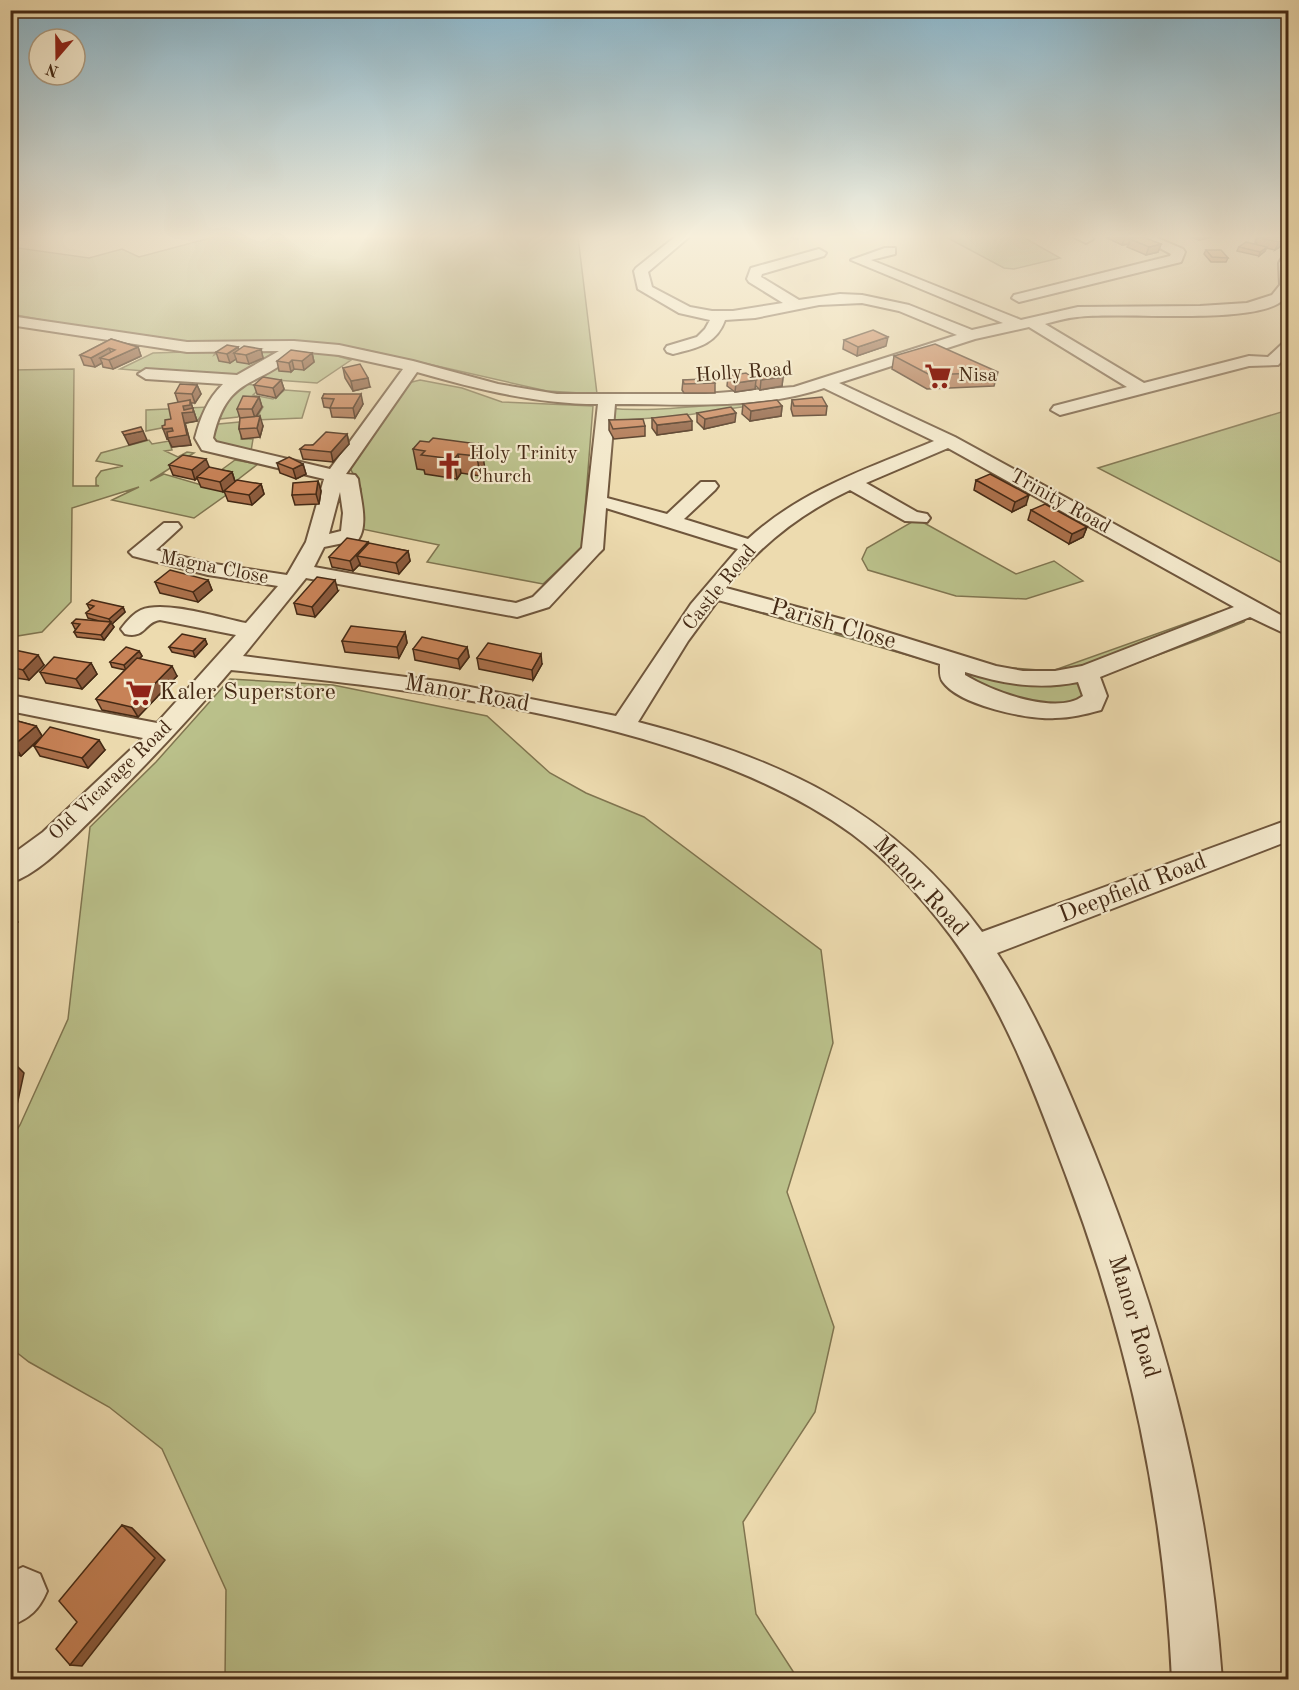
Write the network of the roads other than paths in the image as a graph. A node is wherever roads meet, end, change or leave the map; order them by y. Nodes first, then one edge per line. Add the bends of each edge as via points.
1 (719, 316) joint
2 (722, 316) edge
3 (923, 316) edge
4 (1005, 316) edge
5 (1059, 316) edge
6 (10, 320) edge
7 (1024, 323) junction
8 (971, 335) junction
9 (294, 346) junction
10 (1288, 347) edge
11 (673, 349) dead end
12 (1272, 362) junction
13 (413, 366) junction
14 (1288, 368) edge
15 (146, 374) dead end
16 (237, 380) junction
17 (828, 383) junction
18 (1142, 389) junction
19 (607, 400) junction
20 (1060, 410) dead end
21 (949, 441) junction
22 (334, 479) junction
23 (852, 483) junction
24 (708, 486) dead end
25 (611, 503) dead end
26 (920, 518) dead end
27 (670, 522) junction
28 (171, 527) dead end
29 (316, 542) junction
30 (752, 547) junction
31 (297, 577) junction
32 (714, 592) junction
33 (1252, 608) junction
34 (1288, 628) edge
35 (133, 629) dead end
36 (251, 631) junction
37 (952, 661) junction
38 (226, 662) junction
39 (1087, 673) junction
40 (10, 703) edge
41 (623, 726) junction
42 (163, 733) junction
43 (1288, 830) edge
44 (10, 872) edge
45 (976, 947) junction
46 (1197, 1680) edge

1 - 2 street
1 - 11 street via 715,332 704,341
3 - 8 street
4 - 7 street
5 - 7 street, Holly Road
6 - 9 street via 187,347
7 - 8 street, Holly Road
7 - 18 street
8 - 17 street, Holly Road
9 - 13 street via 339,350
9 - 16 street via 285,356
10 - 12 street
12 - 14 street
12 - 18 street via 1249,361
13 - 19 street, Holly Road via 507,391 557,399
13 - 22 street, Old Vicarage Road
15 - 16 street
16 - 22 street via 207,417 204,438 209,446
17 - 19 street, Holly Road via 759,396
17 - 21 street, Trinity Road
18 - 20 street
19 - 31 street via 592,549 541,602 517,610
21 - 23 street, Castle Road
21 - 33 street, Trinity Road
22 - 29 street, Old Vicarage Road
22 - 29 street via 348,479 353,513 351,536
23 - 26 street
23 - 30 street, Castle Road via 795,512
24 - 27 street
25 - 27 street
27 - 30 street
28 - 31 street, Magna Close via 140,552 208,569
29 - 31 street, Old Vicarage Road
30 - 32 street, Castle Road
31 - 36 street, Old Vicarage Road
32 - 37 street, Parish Close via 856,630
32 - 41 street, Castle Road via 658,667
33 - 34 street, Trinity Road
33 - 39 street, Parish Close
35 - 36 street via 147,615 160,613
36 - 38 street, Old Vicarage Road
37 - 39 street, Parish Close via 1023,679
37 - 39 street via 953,679 973,692 1021,709 1070,710 1092,704 1095,696
38 - 41 street, Manor Road via 433,687
38 - 42 street, Old Vicarage Road
40 - 42 street
41 - 45 street, Manor Road via 756,769 849,818 931,891
42 - 44 street, Old Vicarage Road via 53,840
43 - 45 street, Deepfield Road
45 - 46 street, Manor Road via 1020,1022 1055,1100 1117,1259 1143,1341 1167,1435 1185,1530

